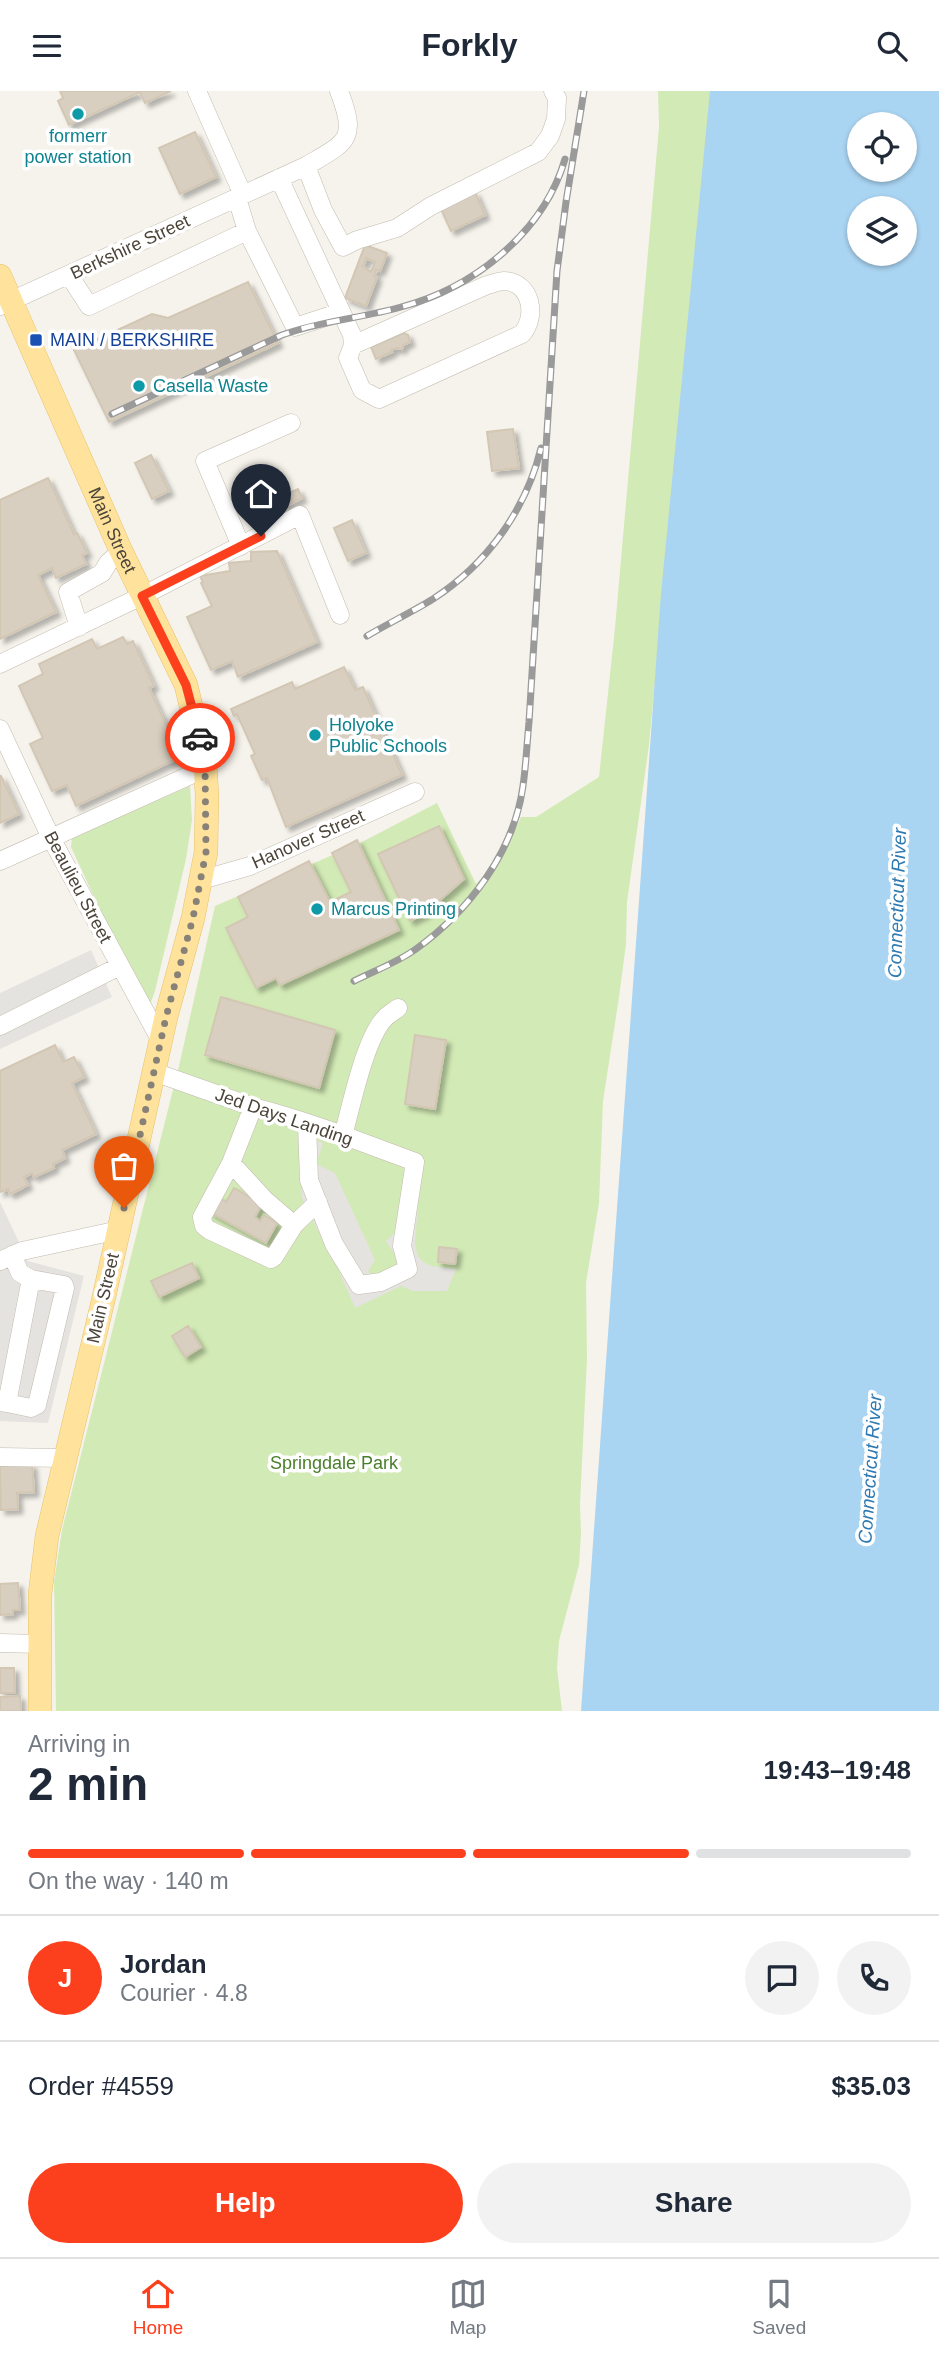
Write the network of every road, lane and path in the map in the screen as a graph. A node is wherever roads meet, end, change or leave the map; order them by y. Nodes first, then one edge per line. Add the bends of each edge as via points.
1 (197, 91) edge
2 (339, 91) edge
3 (553, 91) edge
4 (306, 166) junction
5 (279, 179) junction
6 (246, 194) junction
7 (247, 230) junction
8 (69, 275) junction
9 (0, 276) edge
10 (3, 297) edge
11 (341, 312) junction
12 (353, 345) junction
13 (291, 423) dead end
14 (241, 546) junction
15 (121, 551) junction
16 (142, 596) junction
17 (341, 615) dead end
18 (79, 627) junction
19 (0, 664) edge
20 (0, 729) edge
21 (205, 768) junction
22 (415, 792) dead end
23 (51, 838) junction
24 (0, 861) edge
25 (201, 880) junction
26 (120, 966) junction
27 (398, 1008) dead end
28 (0, 1025) edge
29 (161, 1041) junction
30 (154, 1072) junction
31 (253, 1107) junction
32 (307, 1124) junction
33 (343, 1136) junction
34 (230, 1163) junction
35 (318, 1202) junction
36 (295, 1226) junction
37 (119, 1230) junction
38 (4, 1255) edge
39 (31, 1279) junction
40 (3, 1402) edge
41 (0, 1457) edge
42 (65, 1458) junction
43 (0, 1643) edge
44 (39, 1644) junction
45 (40, 1711) edge

1 - 6 street
2 - 4 street, Berkshire Street via 349,127 344,142
3 - 4 street via 556,119 538,152 397,228 343,247
4 - 5 street, Berkshire Street
5 - 6 street, Berkshire Street
5 - 11 street
6 - 7 street
6 - 8 street, Berkshire Street
7 - 8 street via 89,306
7 - 11 street via 295,327
8 - 10 street, Berkshire Street
9 - 10 main road, Main Street
10 - 15 main road, Main Street
11 - 12 street
12 - 12 street via 502,281 520,288 530,305 530,321 522,334 379,399 362,390 356,379 348,358
13 - 14 street via 205,461
14 - 16 street
14 - 17 street via 300,515
15 - 16 main road, Main Street
15 - 18 street via 102,573 68,592
16 - 18 street
16 - 21 main road, Main Street via 186,685
18 - 19 street
20 - 23 street, Beaulieu Street
21 - 23 street
21 - 25 main road, Main Street via 206,852
22 - 25 street, Hanover Street via 250,866
23 - 24 street
23 - 26 street, Beaulieu Street
25 - 29 main road, Main Street
26 - 28 street
26 - 29 street, Beaulieu Street
27 - 33 street via 383,1019 362,1065
29 - 30 main road, Main Street
30 - 31 street, Jed Days Landing
30 - 37 main road, Main Street
31 - 32 street, Jed Days Landing
31 - 34 street
32 - 33 street, Jed Days Landing
32 - 35 street via 309,1179
33 - 35 street, Jed Days Landing via 415,1161 402,1246 408,1269 381,1282 359,1285 334,1244
34 - 36 street
34 - 36 street via 202,1217 204,1226 271,1259
35 - 36 street
37 - 38 street
37 - 42 main road, Main Street
38 - 39 street
39 - 40 street
39 - 40 street via 65,1288 37,1405 31,1408
41 - 42 street
42 - 44 main road, Main Street via 47,1536
43 - 44 street
44 - 45 main road, Main Street

